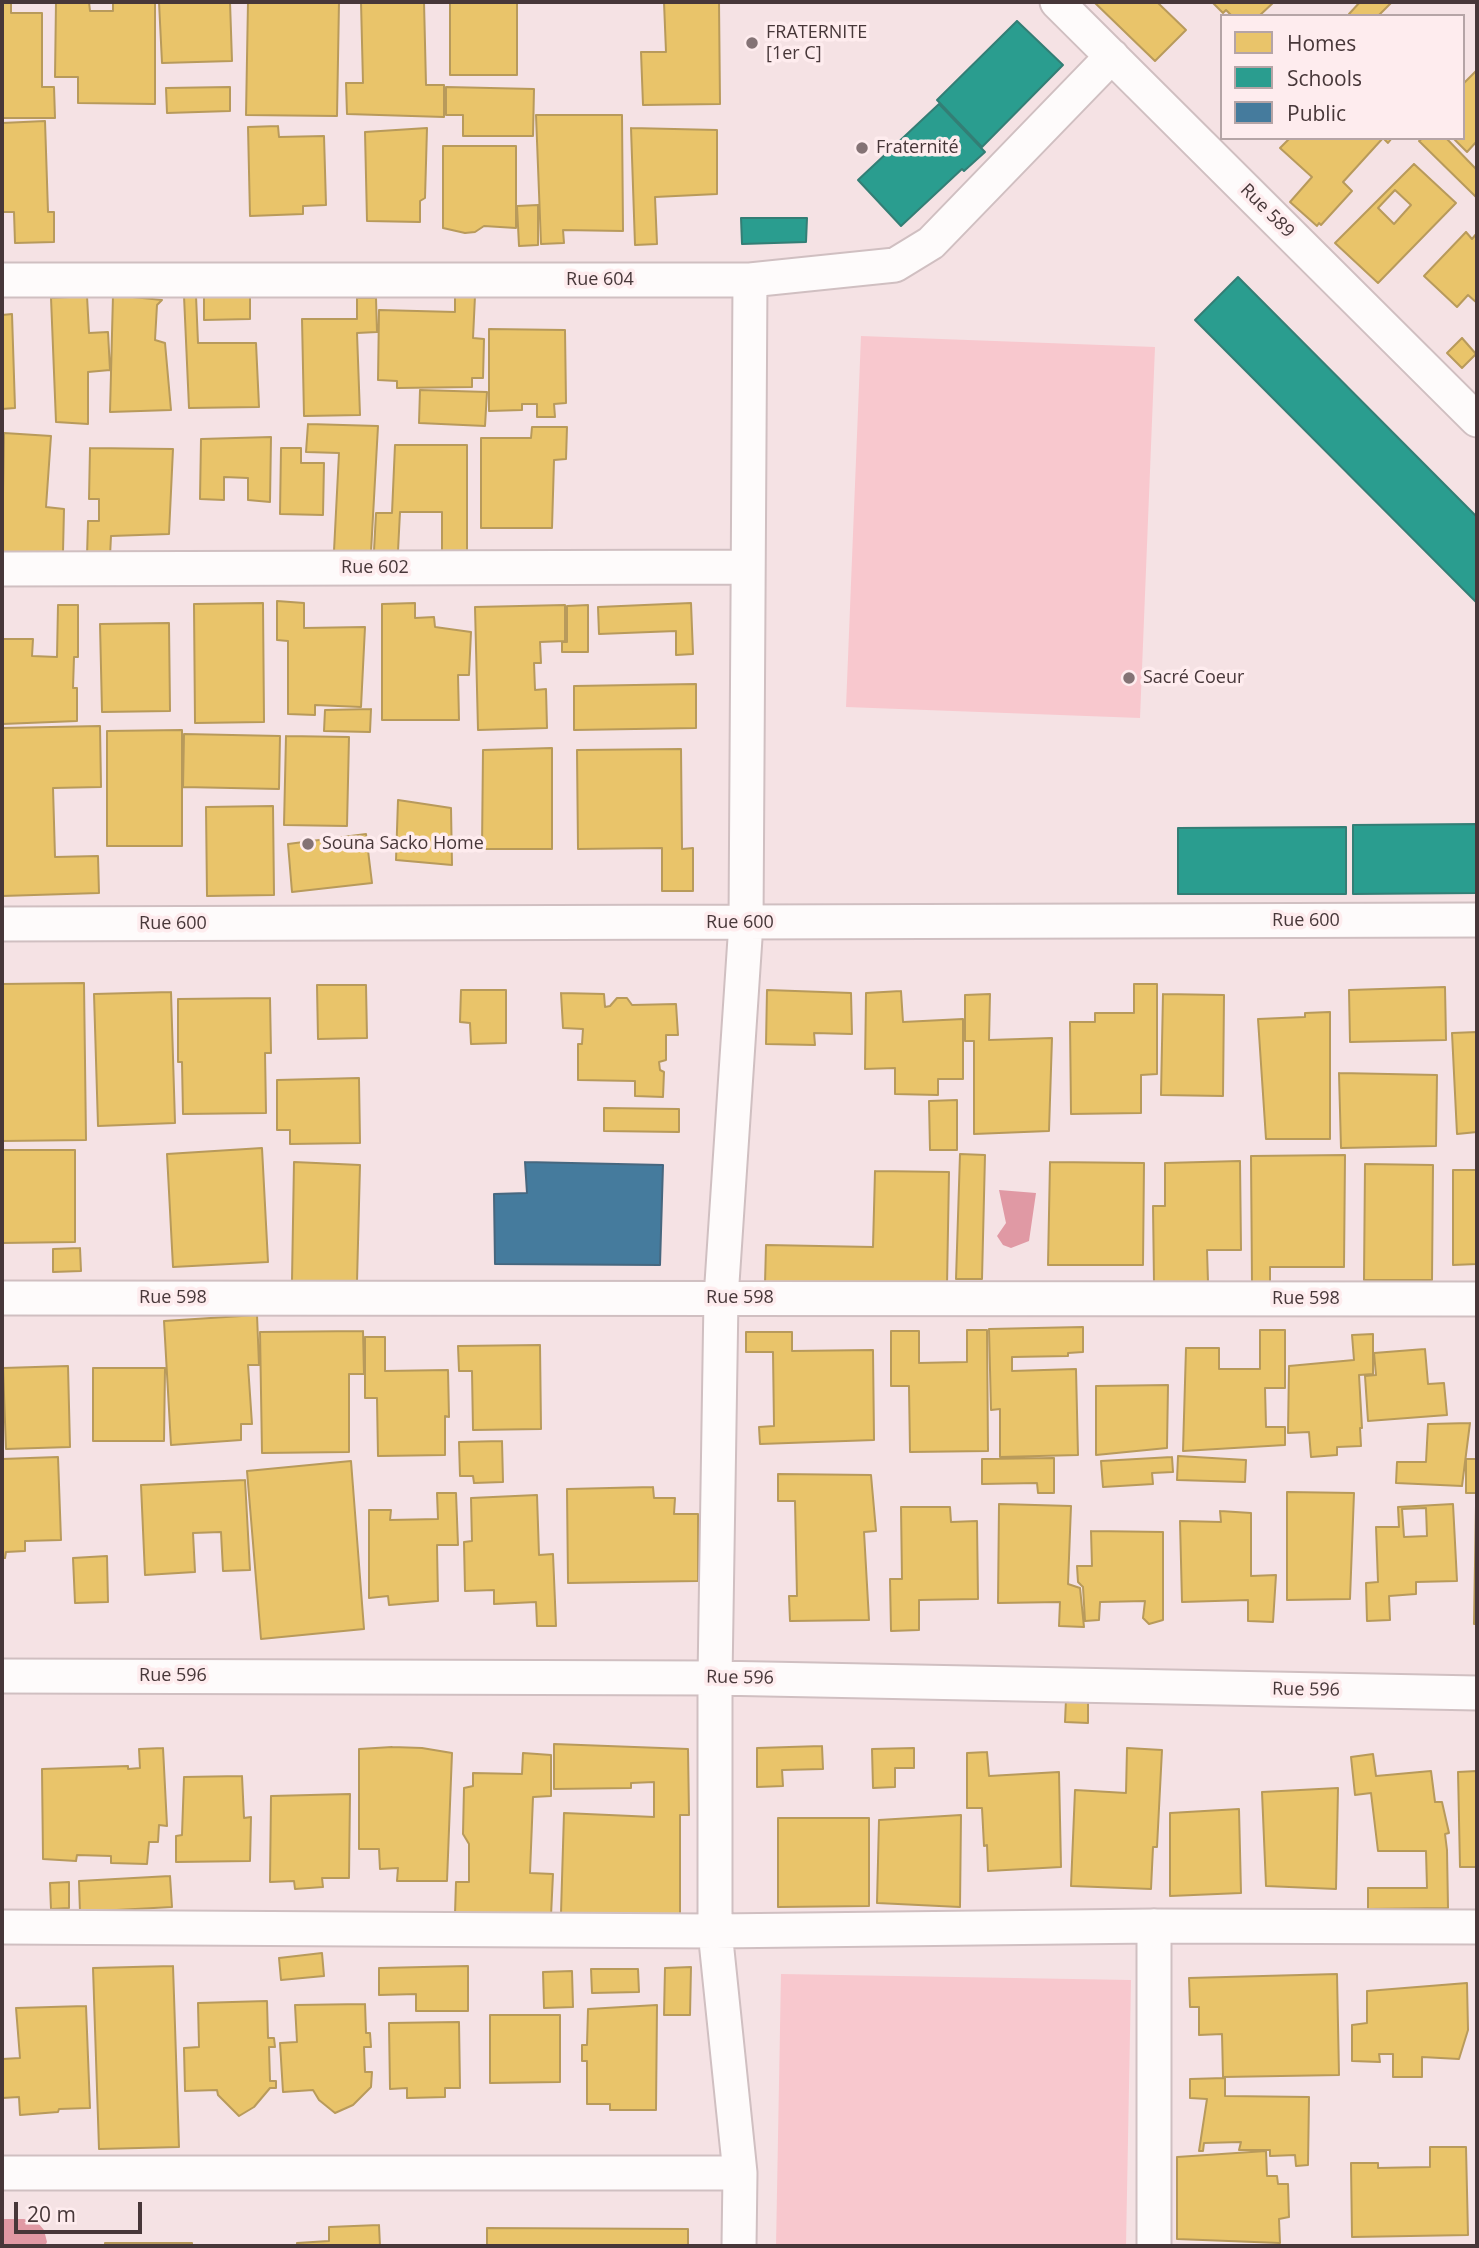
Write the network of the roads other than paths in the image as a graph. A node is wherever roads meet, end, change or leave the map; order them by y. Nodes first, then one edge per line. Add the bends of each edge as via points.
1 (1057, 2) edge
2 (1112, 57) junction
3 (2, 280) edge
4 (750, 280) junction
5 (1477, 420) edge
6 (748, 567) junction
7 (2, 569) edge
8 (1477, 920) edge
9 (746, 923) junction
10 (2, 924) edge
11 (2, 1298) edge
12 (721, 1298) junction
13 (1477, 1299) edge
14 (2, 1676) edge
15 (715, 1678) junction
16 (1477, 1693) edge
17 (1154, 1926) junction
18 (2, 1927) edge
19 (1477, 1927) edge
20 (715, 1931) junction
21 (2, 2173) edge
22 (740, 2173) junction
23 (739, 2246) edge
24 (1154, 2246) edge

1 - 2 street, Rue 589
2 - 4 street, Rue 604 via 931,243 895,265
2 - 5 street, Rue 589
3 - 4 street, Rue 604
4 - 6 street
6 - 7 street, Rue 602
6 - 9 street
8 - 9 street, Rue 600
9 - 10 street, Rue 600
9 - 12 street
11 - 12 street, Rue 598
12 - 13 street, Rue 598
12 - 15 street
14 - 15 street, Rue 596
15 - 16 street, Rue 596
15 - 20 street
17 - 19 street
17 - 20 street
17 - 24 street
18 - 20 street
20 - 22 street
21 - 22 street
22 - 23 street

